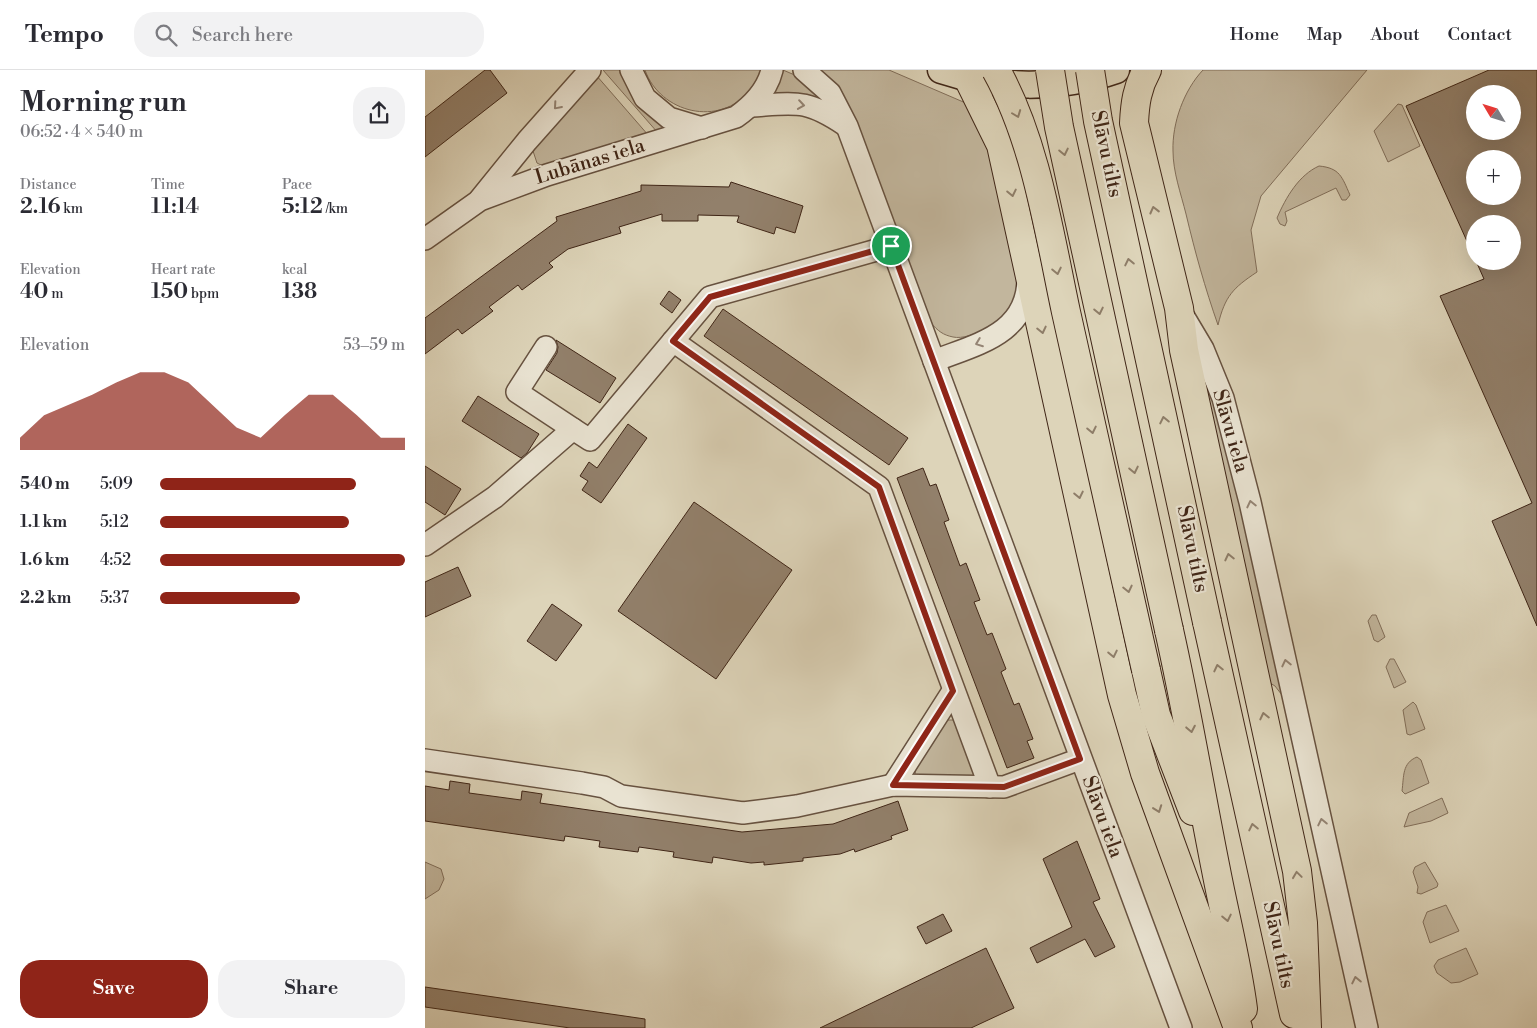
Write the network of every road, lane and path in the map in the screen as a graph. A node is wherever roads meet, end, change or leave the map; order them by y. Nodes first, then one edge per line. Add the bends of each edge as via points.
1 (590, 70) edge
2 (631, 70) edge
3 (772, 70) edge
4 (804, 70) edge
5 (941, 70) edge
6 (996, 70) edge
7 (1050, 70) edge
8 (1091, 70) edge
9 (1116, 70) edge
10 (1147, 70) edge
11 (969, 80) junction
12 (752, 106) junction
13 (847, 126) junction
14 (702, 128) junction
15 (480, 200) junction
16 (425, 239) edge
17 (891, 246) junction
18 (1028, 266) junction
19 (1179, 308) junction
20 (673, 341) junction
21 (546, 347) dead end
22 (934, 360) junction
23 (573, 429) junction
24 (429, 536) edge
25 (953, 691) junction
26 (1080, 759) junction
27 (425, 760) edge
28 (893, 785) junction
29 (990, 787) junction
30 (1216, 870) junction
31 (1181, 1028) edge
32 (1238, 1028) edge
33 (1245, 1028) edge
34 (1297, 1028) edge
35 (1307, 1028) edge
36 (1367, 1028) edge

1 -> 15 street, Lubānas iela
2 - 14 street via 645,98 669,118
3 - 12 street via 769,82
4 - 13 street, Slāvu iela via 830,93
5 - 11 main road
6 -> 30 highway, bridge via 1025,134 1155,715
7 -> 30 highway, Slāvu tilts, bridge via 1059,127 1190,723
34 -> 8 highway, Slāvu tilts, bridge via 1100,130
9 - 11 main road via 1067,83 1018,86
19 -> 10 highway via 1134,123 1135,100
11 -> 18 highway via 1001,145
12 -> 13 street via 800,103 821,109
12 - 14 street, Lubānas iela via 736,118
13 - 17 street, Slāvu iela
14 - 15 street, Lubānas iela via 547,175
15 - 16 street, Lubānas iela
17 - 20 street via 710,297
17 - 22 street, Slāvu iela
18 -> 22 street via 1028,294 1007,328 993,338
18 -> 32 highway via 1122,695 1145,773
35 -> 19 highway via 1303,923 1297,871 1198,418
36 -> 19 street, Slāvu iela via 1250,502 1223,398 1203,349
20 - 23 street via 590,440
20 - 25 street via 879,487
21 - 23 street via 517,392
22 - 26 street, Slāvu iela
23 - 24 street via 495,497
25 - 28 street
25 - 29 street
26 - 29 street via 1004,787
26 - 31 street, Slāvu iela
27 - 28 street via 604,787 621,796 743,812 797,806
28 - 29 street
30 -> 33 highway, Slāvu tilts via 1237,968

